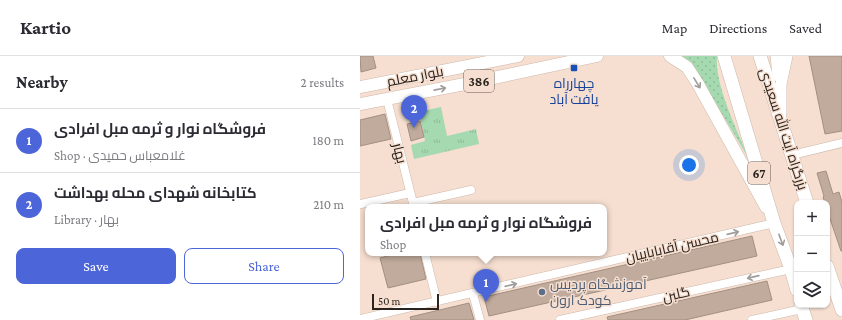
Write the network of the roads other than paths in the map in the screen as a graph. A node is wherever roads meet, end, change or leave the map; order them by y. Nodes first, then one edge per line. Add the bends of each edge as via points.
1 (518, 56) edge
2 (597, 56) edge
3 (670, 56) edge
4 (724, 56) edge
5 (760, 56) edge
6 (776, 56) edge
7 (786, 56) edge
8 (360, 87) edge
9 (387, 99) junction
10 (360, 104) edge
11 (780, 119) junction
12 (842, 143) edge
13 (792, 155) junction
14 (471, 190) dead end
15 (410, 193) junction
16 (807, 200) edge
17 (361, 204) edge
18 (413, 204) edge
19 (417, 204) edge
20 (774, 223) junction
21 (426, 256) edge
22 (791, 269) junction
23 (830, 272) edge
24 (794, 280) edge
25 (838, 290) edge
26 (473, 294) junction
27 (437, 302) junction
28 (842, 310) edge
29 (803, 311) edge
30 (388, 317) edge
31 (360, 319) edge
32 (480, 320) edge
33 (560, 320) edge
34 (752, 320) edge

1 - 8 main road, بلوار معلم / 386
9 -> 2 main road, بلوار معلم / 386
3 -> 20 main road via 687,67 698,84
4 - 20 highway, 67
5 - 11 highway, بزرگراه آیت الله سعیدی
6 - 11 main road
7 - 11 main road
9 - 10 main road, بلوار معلم / 386
9 - 15 street, بهار
11 - 13 highway, بزرگراه آیت الله سعیدی
12 - 13 street
13 - 16 highway, بزرگراه آیت الله سعیدی
14 - 19 street
15 - 17 street
15 - 18 street, بهار
20 -> 22 highway, 67
26 -> 20 street, محسن آقاباباییان
21 - 27 street
22 - 24 highway, 67
22 -> 33 street, گلبن
23 - 25 highway
25 - 28 highway
26 - 27 street, محسن آقاباباییان
26 - 32 street
27 - 30 street, محسن آقاباباییان
29 - 34 street
30 - 31 street, محسن آقاباباییان

